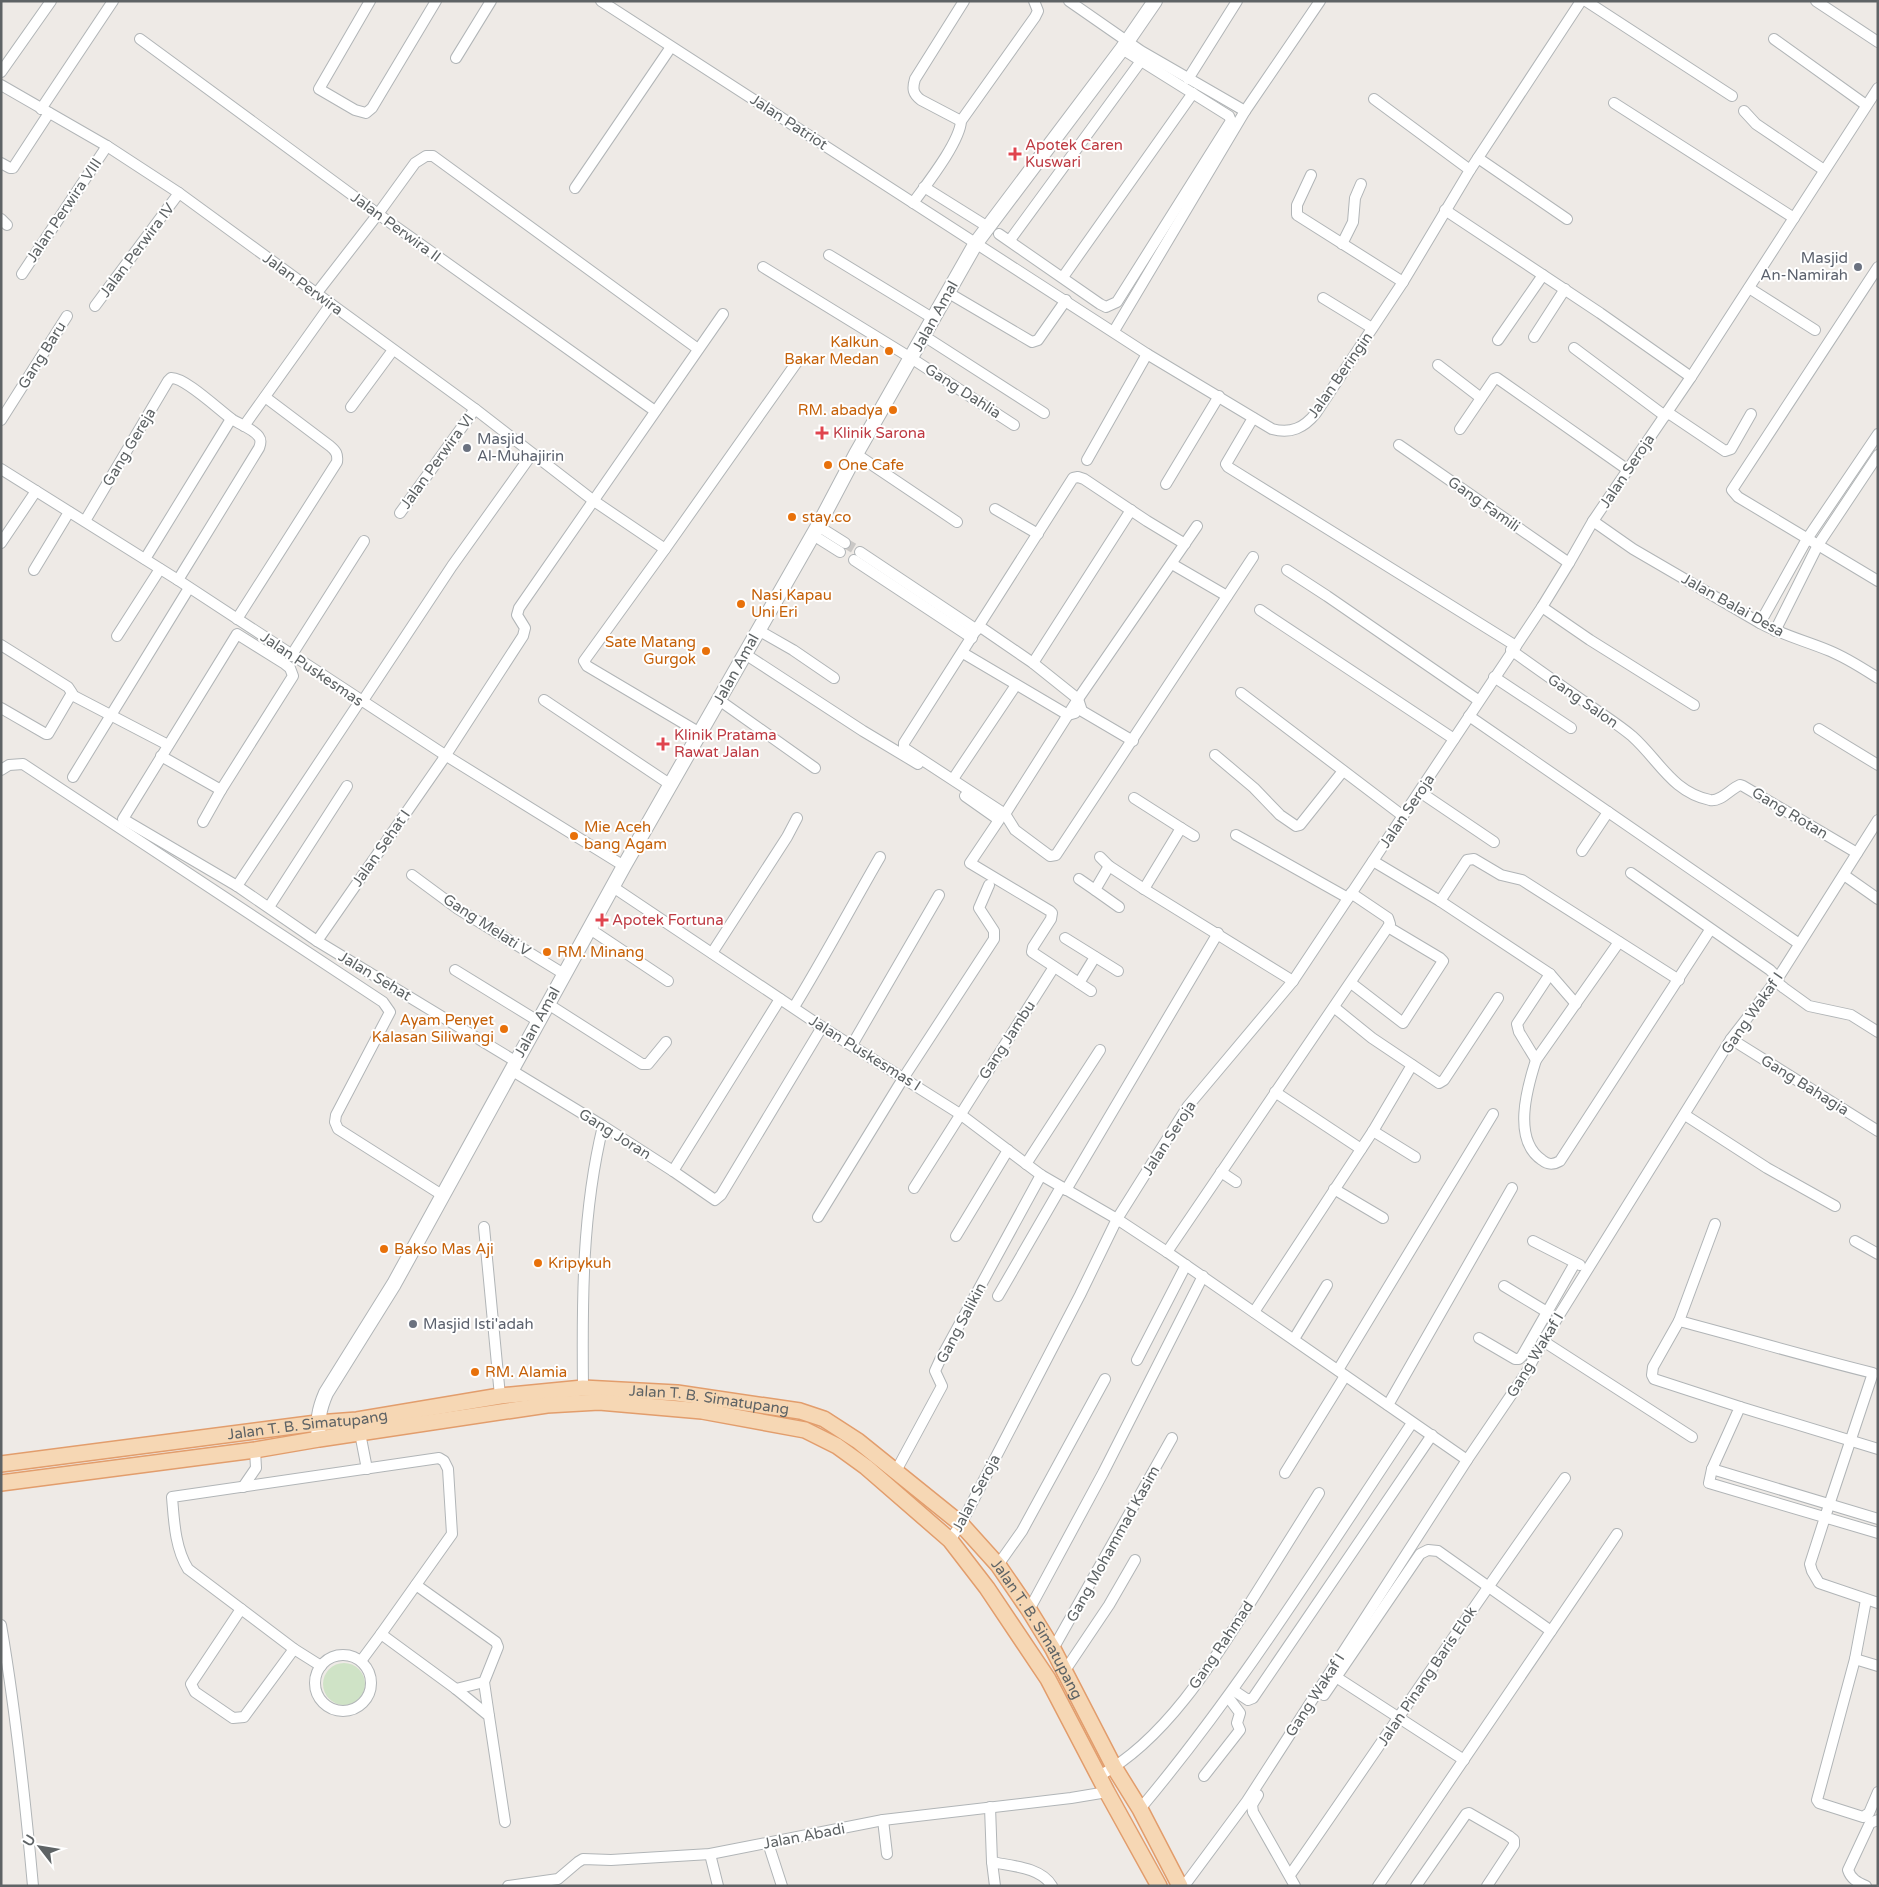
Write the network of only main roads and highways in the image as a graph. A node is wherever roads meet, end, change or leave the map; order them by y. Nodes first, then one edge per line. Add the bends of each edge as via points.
1 (702, 1404) junction
2 (358, 1426) junction
3 (1, 1464) edge
4 (1, 1483) edge
5 (1159, 1886) edge
6 (1180, 1886) edge

1 - 2 main road, Jalan T. B. Simatupang via 599,1402 547,1405
1 - 2 main road, Jalan T. B. Simatupang via 638,1390 583,1388 500,1396
1 - 5 main road, Jalan T. B. Simatupang via 805,1430 837,1446 950,1540 987,1588 1048,1679
1 - 6 main road, Jalan T. B. Simatupang via 800,1410 824,1419 858,1441 960,1524 998,1565 1053,1649
2 - 3 main road, Jalan T. B. Simatupang via 317,1423
2 - 4 main road, Jalan T. B. Simatupang via 319,1438 255,1450

